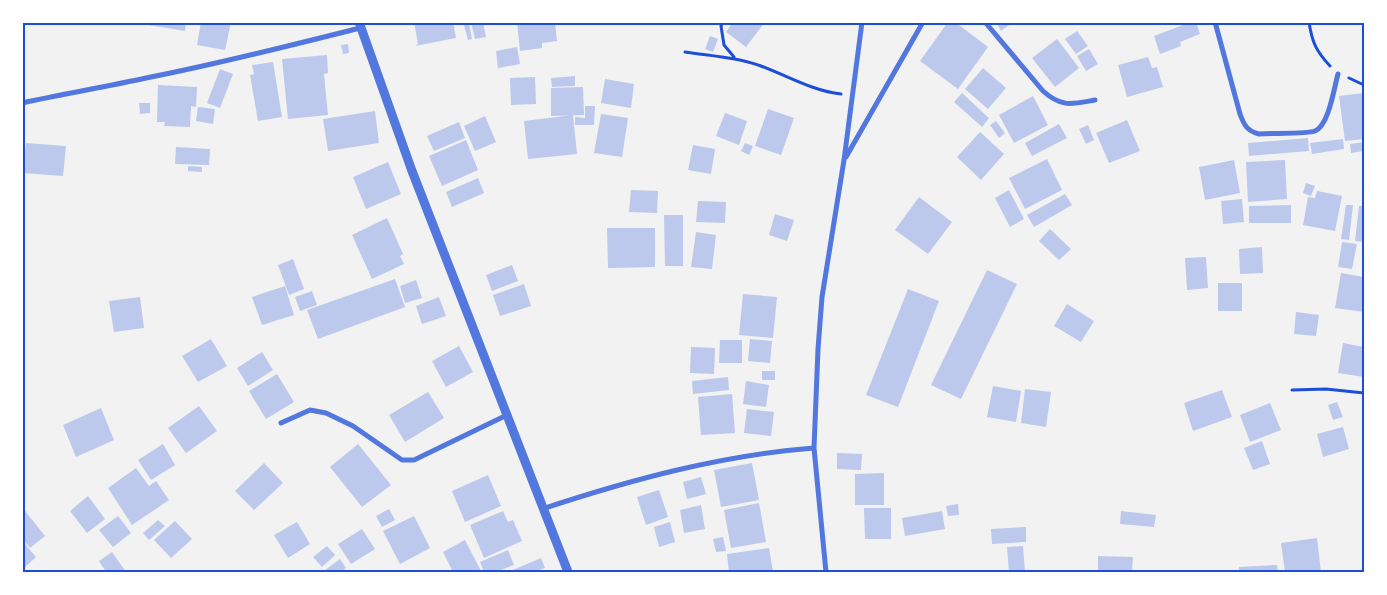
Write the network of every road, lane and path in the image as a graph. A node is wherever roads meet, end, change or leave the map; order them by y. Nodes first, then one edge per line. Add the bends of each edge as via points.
1 (723, 22) edge
2 (862, 22) edge
3 (923, 22) edge
4 (985, 22) edge
5 (1215, 22) edge
6 (1309, 22) edge
7 (360, 25) edge
8 (685, 52) dead end
9 (735, 58) junction
10 (1338, 74) joint
11 (852, 95) junction
12 (1095, 100) dead end
13 (22, 103) edge
14 (844, 160) junction
15 (1292, 390) dead end
16 (1364, 393) edge
17 (507, 415) junction
18 (281, 423) dead end
19 (814, 448) junction
20 (542, 509) junction
21 (568, 572) edge
22 (826, 572) edge

1 - 9 path via 724,45
2 - 11 street
3 - 14 street
4 - 12 street via 1053,100 1067,104
5 - 10 street via 1240,114 1245,127 1251,132 1315,131 1327,115
6 - 10 path via 1311,39
7 - 13 street via 298,44
7 - 17 street via 412,171
8 - 9 path
9 - 11 path via 828,93
11 - 14 street
14 - 19 street via 822,297
15 - 16 path
17 - 18 street via 414,460 402,460 353,426 326,413 310,410
17 - 20 street
19 - 20 street via 783,450 666,472
19 - 22 street
20 - 21 street

